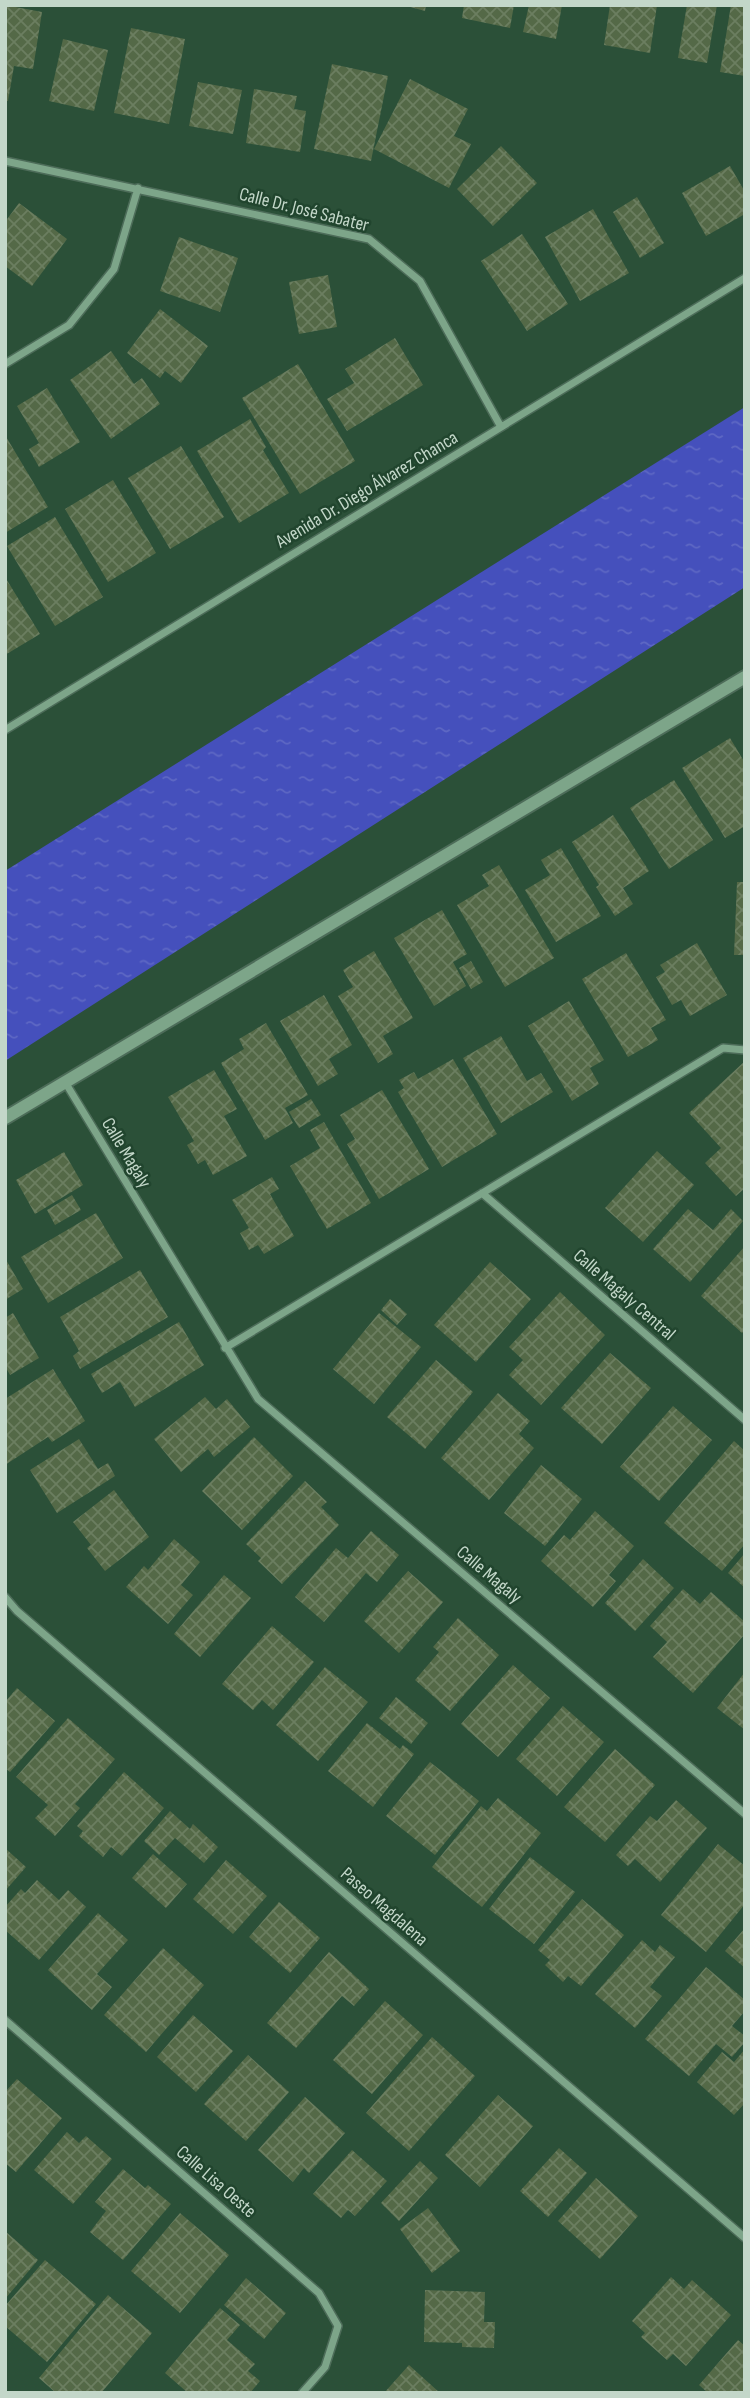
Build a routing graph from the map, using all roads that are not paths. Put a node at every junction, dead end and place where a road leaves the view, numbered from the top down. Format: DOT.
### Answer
graph roads {
  1 [pos="5,161"];
  2 [pos="138,188"];
  3 [pos="745,278"];
  4 [pos="5,364"];
  5 [pos="501,426"];
  6 [pos="745,677"];
  7 [pos="5,730"];
  8 [pos="745,1050"];
  9 [pos="65,1082"];
  10 [pos="5,1118"];
  11 [pos="482,1193"];
  12 [pos="225,1348"];
  13 [pos="745,1420"];
  14 [pos="5,1597"];
  15 [pos="745,1814"];
  16 [pos="5,2020"];
  17 [pos="745,2238"];
  18 [pos="302,2393"];
  1 -- 2 [label="street, Calle Dr. José Sabater"];
  2 -- 4 [label="street"];
  2 -- 5 [label="street, Calle Dr. José Sabater"];
  3 -- 5 [label="street, Avenida Dr. Diego Álvarez Chanca"];
  5 -- 7 [label="street, Avenida Dr. Diego Álvarez Chanca"];
  6 -- 9 [label="street"];
  8 -- 11 [label="street"];
  9 -- 10 [label="street"];
  9 -- 12 [label="street, Calle Magaly"];
  11 -- 12 [label="street"];
  11 -- 13 [label="street, Calle Magaly Central"];
  12 -- 15 [label="street, Calle Magaly"];
  14 -- 17 [label="street, Paseo Magdalena"];
  16 -- 18 [label="street, Calle Lisa Oeste"];
}
